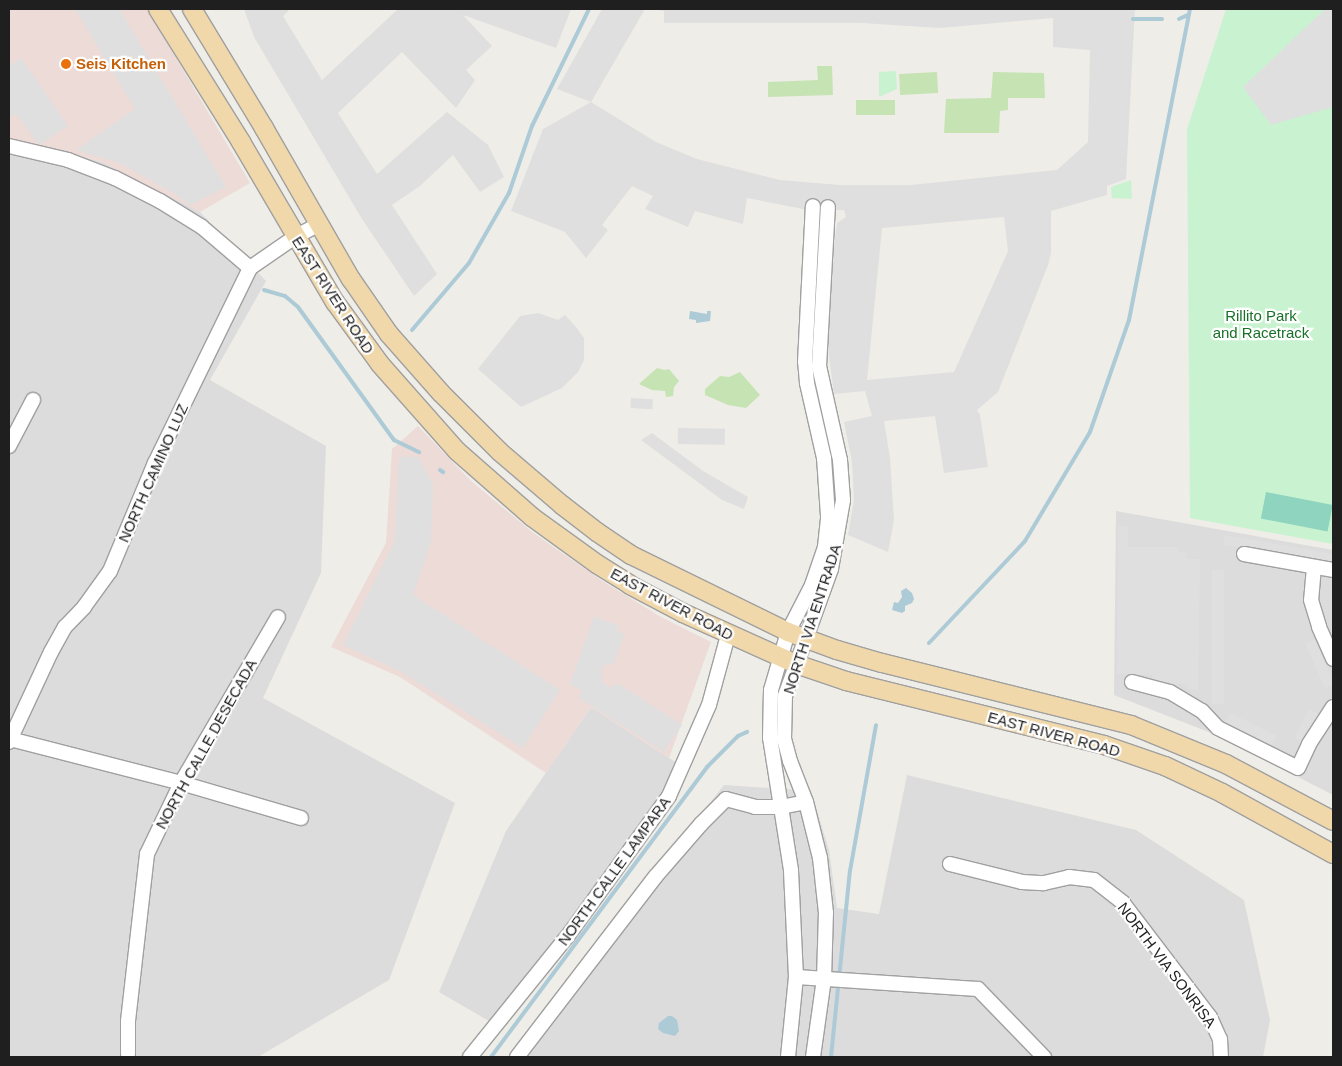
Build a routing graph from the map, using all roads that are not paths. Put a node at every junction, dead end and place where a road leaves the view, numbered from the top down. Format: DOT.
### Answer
graph roads {
  1 [pos="158,9"];
  2 [pos="192,9"];
  3 [pos="9,146"];
  4 [pos="813,206"];
  5 [pos="828,206"];
  6 [pos="318,225"];
  7 [pos="295,237"];
  8 [pos="250,268"];
  9 [pos="33,400"];
  10 [pos="9,446"];
  11 [pos="1244,554"];
  12 [pos="1314,566"];
  13 [pos="1333,570"];
  14 [pos="278,617"];
  15 [pos="788,632"];
  16 [pos="728,635"];
  17 [pos="806,638"];
  18 [pos="779,658"];
  19 [pos="1333,659"];
  20 [pos="796,664"];
  21 [pos="1132,682"];
  22 [pos="1333,707"];
  23 [pos="9,739"];
  24 [pos="181,783"];
  25 [pos="806,802"];
  26 [pos="781,806"];
  27 [pos="301,818"];
  28 [pos="1333,821"];
  29 [pos="1333,854"];
  30 [pos="950,864"];
  31 [pos="796,977"];
  32 [pos="824,979"];
  33 [pos="128,1054"];
  34 [pos="470,1057"];
  35 [pos="517,1057"];
  36 [pos="788,1057"];
  37 [pos="814,1057"];
  38 [pos="1044,1057"];
  39 [pos="1221,1057"];
  1 -- 7 [label="main road, EAST RIVER ROAD"];
  2 -- 6 [label="main road, EAST RIVER ROAD"];
  3 -- 8 [label="street"];
  4 -- 15 [label="street, NORTH VIA ENTRADA"];
  5 -- 17 [label="street, NORTH VIA ENTRADA"];
  6 -- 7 [label="street, NORTH CAMINO LUZ"];
  6 -- 15 [label="main road, EAST RIVER ROAD"];
  7 -- 8 [label="street, NORTH CAMINO LUZ"];
  7 -- 16 [label="main road, EAST RIVER ROAD"];
  8 -- 23 [label="street, NORTH CAMINO LUZ"];
  9 -- 10 [label="street"];
  11 -- 12 [label="street"];
  12 -- 13 [label="street"];
  12 -- 19 [label="street"];
  14 -- 24 [label="street, NORTH CALLE DESECADA"];
  15 -- 17 [label="main road, EAST RIVER ROAD"];
  15 -- 18 [label="street, NORTH VIA ENTRADA"];
  16 -- 18 [label="main road, EAST RIVER ROAD"];
  16 -- 34 [label="street, NORTH CALLE LAMPARA"];
  17 -- 20 [label="street, NORTH VIA ENTRADA"];
  17 -- 28 [label="main road, EAST RIVER ROAD"];
  18 -- 20 [label="main road, EAST RIVER ROAD"];
  18 -- 26 [label="street, NORTH VIA ENTRADA"];
  20 -- 25 [label="street, NORTH VIA ENTRADA"];
  20 -- 29 [label="main road, EAST RIVER ROAD"];
  21 -- 22 [label="street"];
  23 -- 24 [label="street"];
  24 -- 27 [label="street"];
  24 -- 33 [label="street, NORTH CALLE DESECADA"];
  25 -- 26 [label="street"];
  25 -- 32 [label="street, NORTH VIA ENTRADA"];
  26 -- 31 [label="street, NORTH VIA ENTRADA"];
  26 -- 35 [label="street"];
  30 -- 39 [label="street, NORTH VIA SONRISA"];
  31 -- 32 [label="street"];
  31 -- 36 [label="street, NORTH VIA ENTRADA"];
  32 -- 37 [label="street, NORTH VIA ENTRADA"];
  32 -- 38 [label="street"];
}
